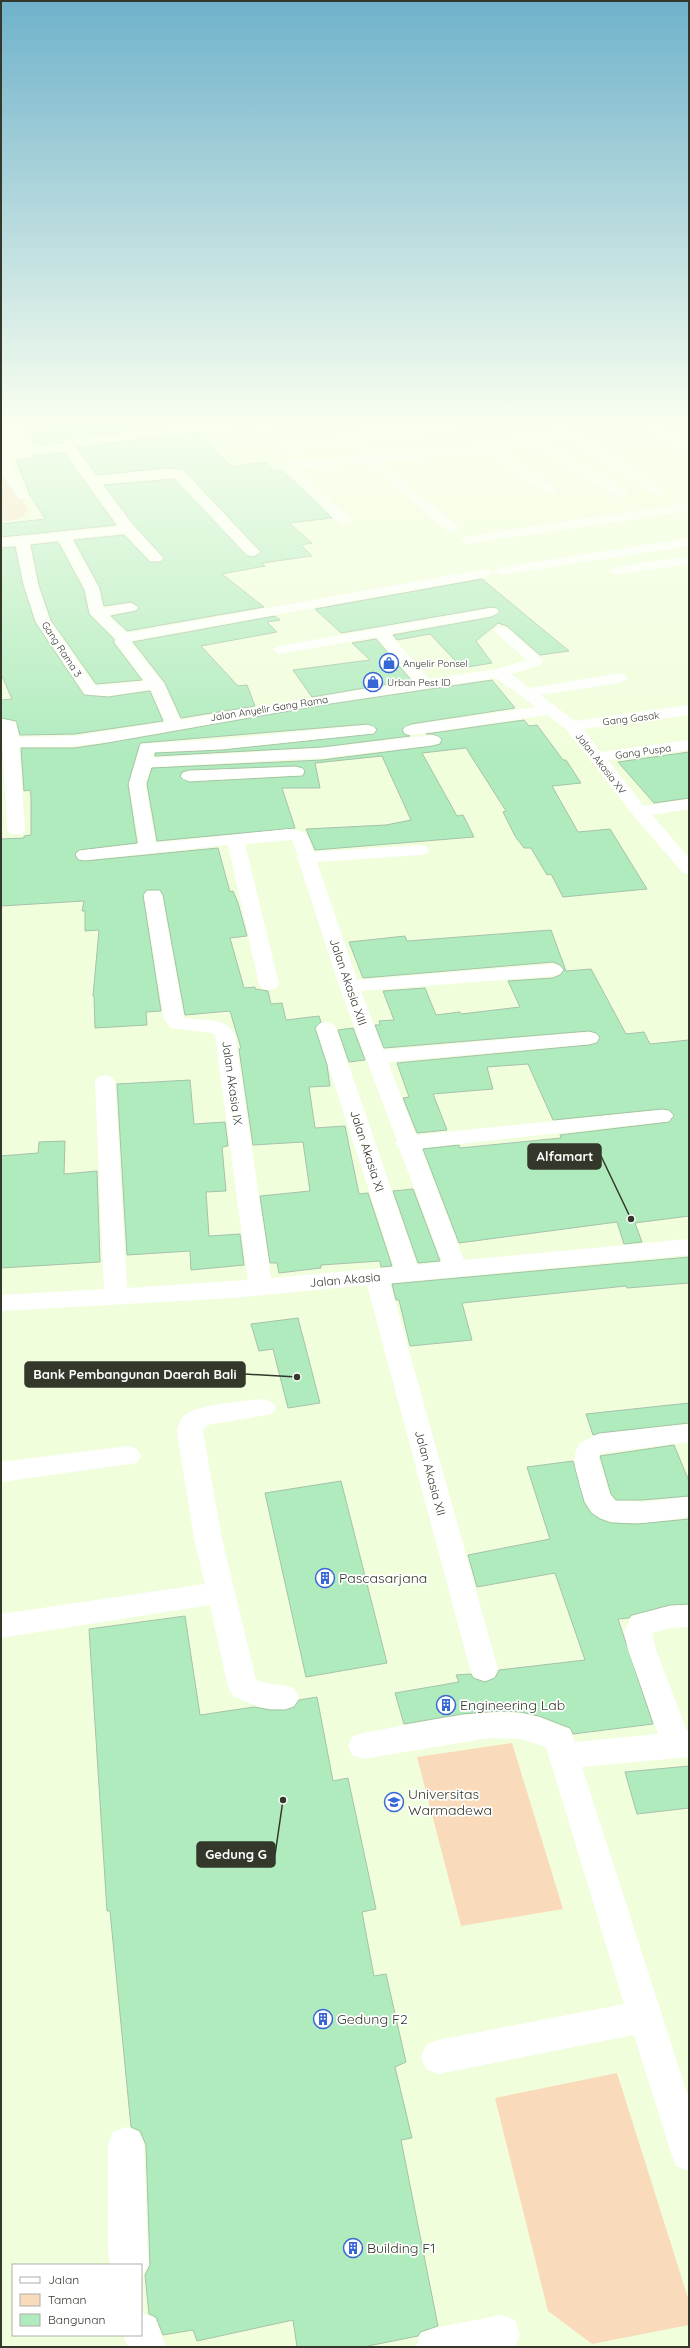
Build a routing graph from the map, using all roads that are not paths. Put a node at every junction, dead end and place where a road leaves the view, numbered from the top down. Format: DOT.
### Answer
graph roads {
  1 [pos="63,535"];
  2 [pos="68,535"];
  3 [pos="133,535"];
  4 [pos="237,535"];
  5 [pos="504,535"];
  6 [pos="467,540"];
  7 [pos="22,541"];
  8 [pos="689,542"];
  9 [pos="1,543"];
  10 [pos="254,552"];
  11 [pos="156,558"];
  12 [pos="689,560"];
  13 [pos="501,571"];
  14 [pos="616,571"];
  15 [pos="486,573"];
  16 [pos="131,607"];
  17 [pos="492,612"];
  18 [pos="97,613"];
  19 [pos="501,630"];
  20 [pos="381,633"];
  21 [pos="124,638"];
  22 [pos="279,650"];
  23 [pos="499,673"];
  24 [pos="620,678"];
  25 [pos="156,684"];
  26 [pos="425,684"];
  27 [pos="527,693"];
  28 [pos="550,710"];
  29 [pos="689,710"];
  30 [pos="1,724"];
  31 [pos="174,724"];
  32 [pos="572,726"];
  33 [pos="150,729"];
  34 [pos="368,730"];
  35 [pos="388,733"];
  36 [pos="434,740"];
  37 [pos="5,742"];
  38 [pos="689,745"];
  39 [pos="145,755"];
  40 [pos="597,757"];
  41 [pos="169,763"];
  42 [pos="296,772"];
  43 [pos="689,804"];
  44 [pos="640,812"];
  45 [pos="16,830"];
  46 [pos="236,841"];
  47 [pos="148,849"];
  48 [pos="420,850"];
  49 [pos="85,855"];
  50 [pos="306,858"];
  51 [pos="689,868"];
  52 [pos="153,895"];
  53 [pos="553,970"];
  54 [pos="269,984"];
  55 [pos="349,986"];
  56 [pos="326,1028"];
  57 [pos="589,1038"];
  58 [pos="375,1057"];
  59 [pos="105,1081"];
  60 [pos="662,1116"];
  61 [pos="406,1143"];
  62 [pos="689,1247"];
  63 [pos="456,1270"];
  64 [pos="408,1274"];
  65 [pos="376,1276"];
  66 [pos="261,1287"];
  67 [pos="116,1296"];
  68 [pos="1,1303"];
  69 [pos="263,1408"];
  70 [pos="689,1433"];
  71 [pos="128,1456"];
  72 [pos="1,1472"];
  73 [pos="689,1507"];
  74 [pos="222,1592"];
  75 [pos="688,1619"];
  76 [pos="1,1626"];
  77 [pos="484,1668"];
  78 [pos="284,1697"];
  79 [pos="683,1745"];
  80 [pos="363,1746"];
  81 [pos="563,1756"];
  82 [pos="645,2016"];
  83 [pos="438,2057"];
  84 [pos="126,2145"];
  85 [pos="689,2153"];
  86 [pos="129,2264"];
  87 [pos="142,2334"];
  88 [pos="501,2334"];
  89 [pos="147,2347"];
  90 [pos="435,2347"];
  1 -- 2 [label="street"];
  1 -- 7 [label="street"];
  1 -- 18 [label="street"];
  3 -- 11 [label="street"];
  4 -- 10 [label="street"];
  5 -- 6 [label="street"];
  7 -- 9 [label="street"];
  7 -- 25 [label="street, Gang Rama 3"];
  8 -- 13 [label="street"];
  12 -- 14 [label="street"];
  15 -- 21 [label="street"];
  16 -- 18 [label="street"];
  17 -- 20 [label="street"];
  18 -- 21 [label="street"];
  19 -- 23 [label="street, Jalan Anyelir Gang Rama"];
  20 -- 22 [label="street"];
  20 -- 26 [label="street"];
  21 -- 25 [label="street"];
  23 -- 26 [label="street, Jalan Anyelir Gang Rama"];
  23 -- 27 [label="street, Jalan Akasia XV"];
  24 -- 27 [label="street"];
  25 -- 31 [label="street"];
  26 -- 31 [label="street, Jalan Anyelir Gang Rama"];
  27 -- 28 [label="street, Jalan Akasia XV"];
  28 -- 32 [label="street, Jalan Akasia XV"];
  28 -- 35 [label="street"];
  29 -- 32 [label="street, Gang Gasak"];
  30 -- 37 [label="street"];
  31 -- 33 [label="street, Jalan Anyelir Gang Rama"];
  32 -- 40 [label="street, Jalan Akasia XV"];
  33 -- 37 [label="street, Jalan Anyelir Gang Rama"];
  33 -- 39 [label="street"];
  34 -- 39 [label="street"];
  36 -- 41 [label="street"];
  37 -- 45 [label="street"];
  38 -- 40 [label="street, Gang Puspa"];
  39 -- 41 [label="street"];
  39 -- 47 [label="street"];
  40 -- 44 [label="street, Jalan Akasia XV"];
  41 -- 42 [label="street"];
  43 -- 44 [label="street"];
  44 -- 51 [label="street, Jalan Akasia XV"];
  46 -- 47 [label="street, Jalan Akasia XIII"];
  46 -- 50 [label="street, Jalan Akasia XIII"];
  46 -- 54 [label="street"];
  47 -- 49 [label="street, Jalan Akasia XIII"];
  48 -- 50 [label="street"];
  50 -- 55 [label="street, Jalan Akasia XIII"];
  52 -- 66 [label="street, Jalan Akasia IX"];
  53 -- 55 [label="street"];
  55 -- 58 [label="street, Jalan Akasia XIII"];
  56 -- 64 [label="street, Jalan Akasia XI"];
  57 -- 58 [label="street"];
  58 -- 61 [label="street, Jalan Akasia XIII"];
  59 -- 67 [label="street"];
  60 -- 61 [label="street"];
  61 -- 63 [label="street, Jalan Akasia XIII"];
  62 -- 63 [label="street, Jalan Akasia"];
  63 -- 64 [label="street, Jalan Akasia"];
  64 -- 65 [label="street, Jalan Akasia"];
  65 -- 66 [label="street, Jalan Akasia"];
  65 -- 77 [label="street, Jalan Akasia XII"];
  66 -- 67 [label="street, Jalan Akasia"];
  67 -- 68 [label="street, Jalan Akasia"];
  69 -- 74 [label="street"];
  70 -- 73 [label="street"];
  71 -- 72 [label="street"];
  74 -- 76 [label="street"];
  74 -- 78 [label="street"];
  75 -- 79 [label="street"];
  79 -- 81 [label="street"];
  80 -- 81 [label="street"];
  81 -- 82 [label="street"];
  82 -- 83 [label="street"];
  82 -- 85 [label="street"];
  84 -- 86 [label="street"];
  87 -- 89 [label="street"];
  88 -- 90 [label="street"];
}
